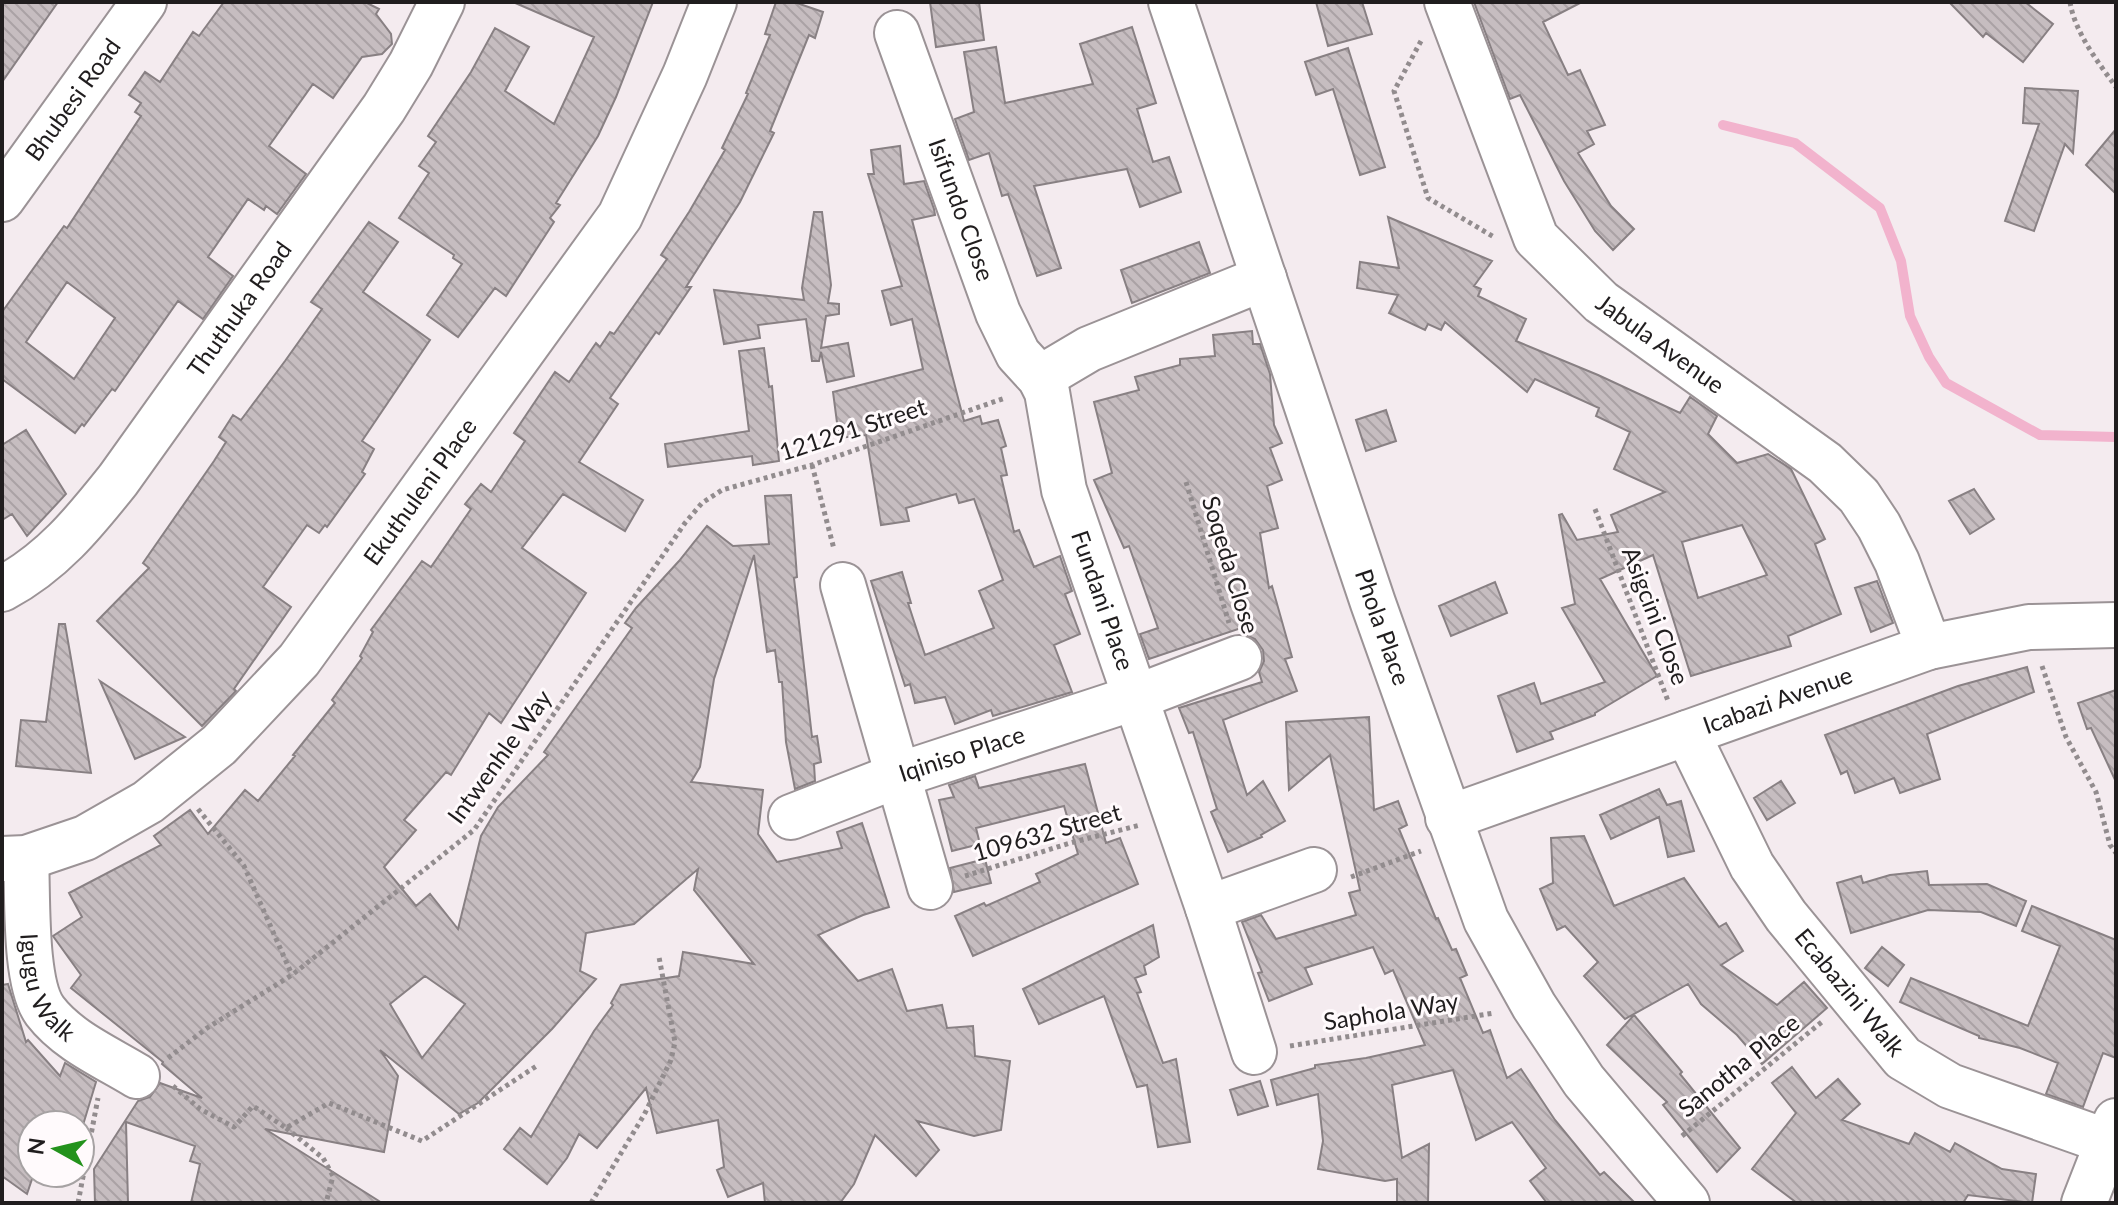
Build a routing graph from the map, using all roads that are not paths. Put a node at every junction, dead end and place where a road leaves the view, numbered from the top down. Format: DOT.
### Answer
graph roads {
  1 [pos="144,2"];
  2 [pos="442,2"];
  3 [pos="714,2"];
  4 [pos="1171,2"];
  5 [pos="1447,2"];
  6 [pos="897,33"];
  7 [pos="2,199"];
  8 [pos="1264,278"];
  9 [pos="1040,378"];
  10 [pos="843,585"];
  11 [pos="2,589"];
  12 [pos="2116,625"];
  13 [pos="1929,647"];
  14 [pos="1239,658"];
  15 [pos="1134,698"];
  16 [pos="1687,733"];
  17 [pos="899,775"];
  18 [pos="791,817"];
  19 [pos="1452,828"];
  20 [pos="14,858"];
  21 [pos="1314,870"];
  22 [pos="930,887"];
  23 [pos="1208,908"];
  24 [pos="1254,1052"];
  25 [pos="132,1068"];
  26 [pos="2112,1131"];
  27 [pos="1687,1203"];
  28 [pos="2084,1203"];
  1 -- 7 [label="street, Bhubesi Road"];
  2 -- 11 [label="street, Thuthuka Road"];
  3 -- 20 [label="street, Ekuthuleni Place"];
  4 -- 8 [label="street, Phola Place"];
  5 -- 13 [label="street, Jabula Avenue"];
  6 -- 9 [label="street, Isifundo Close"];
  8 -- 9 [label="street"];
  8 -- 19 [label="street, Phola Place"];
  9 -- 15 [label="street, Fundani Place"];
  10 -- 17 [label="street"];
  12 -- 13 [label="street, Icabazi Avenue"];
  13 -- 16 [label="street, Icabazi Avenue"];
  14 -- 15 [label="street, Iqiniso Place"];
  15 -- 17 [label="street, Iqiniso Place"];
  15 -- 23 [label="street, Fundani Place"];
  16 -- 19 [label="street, Icabazi Avenue"];
  16 -- 26 [label="street, Ecabazini Walk"];
  17 -- 18 [label="street, Iqiniso Place"];
  17 -- 22 [label="street"];
  19 -- 27 [label="street, Phola Place"];
  20 -- 25 [label="street, Igugu Walk"];
  21 -- 23 [label="street"];
  23 -- 24 [label="street, Fundani Place"];
  26 -- 28 [label="street"];
}
